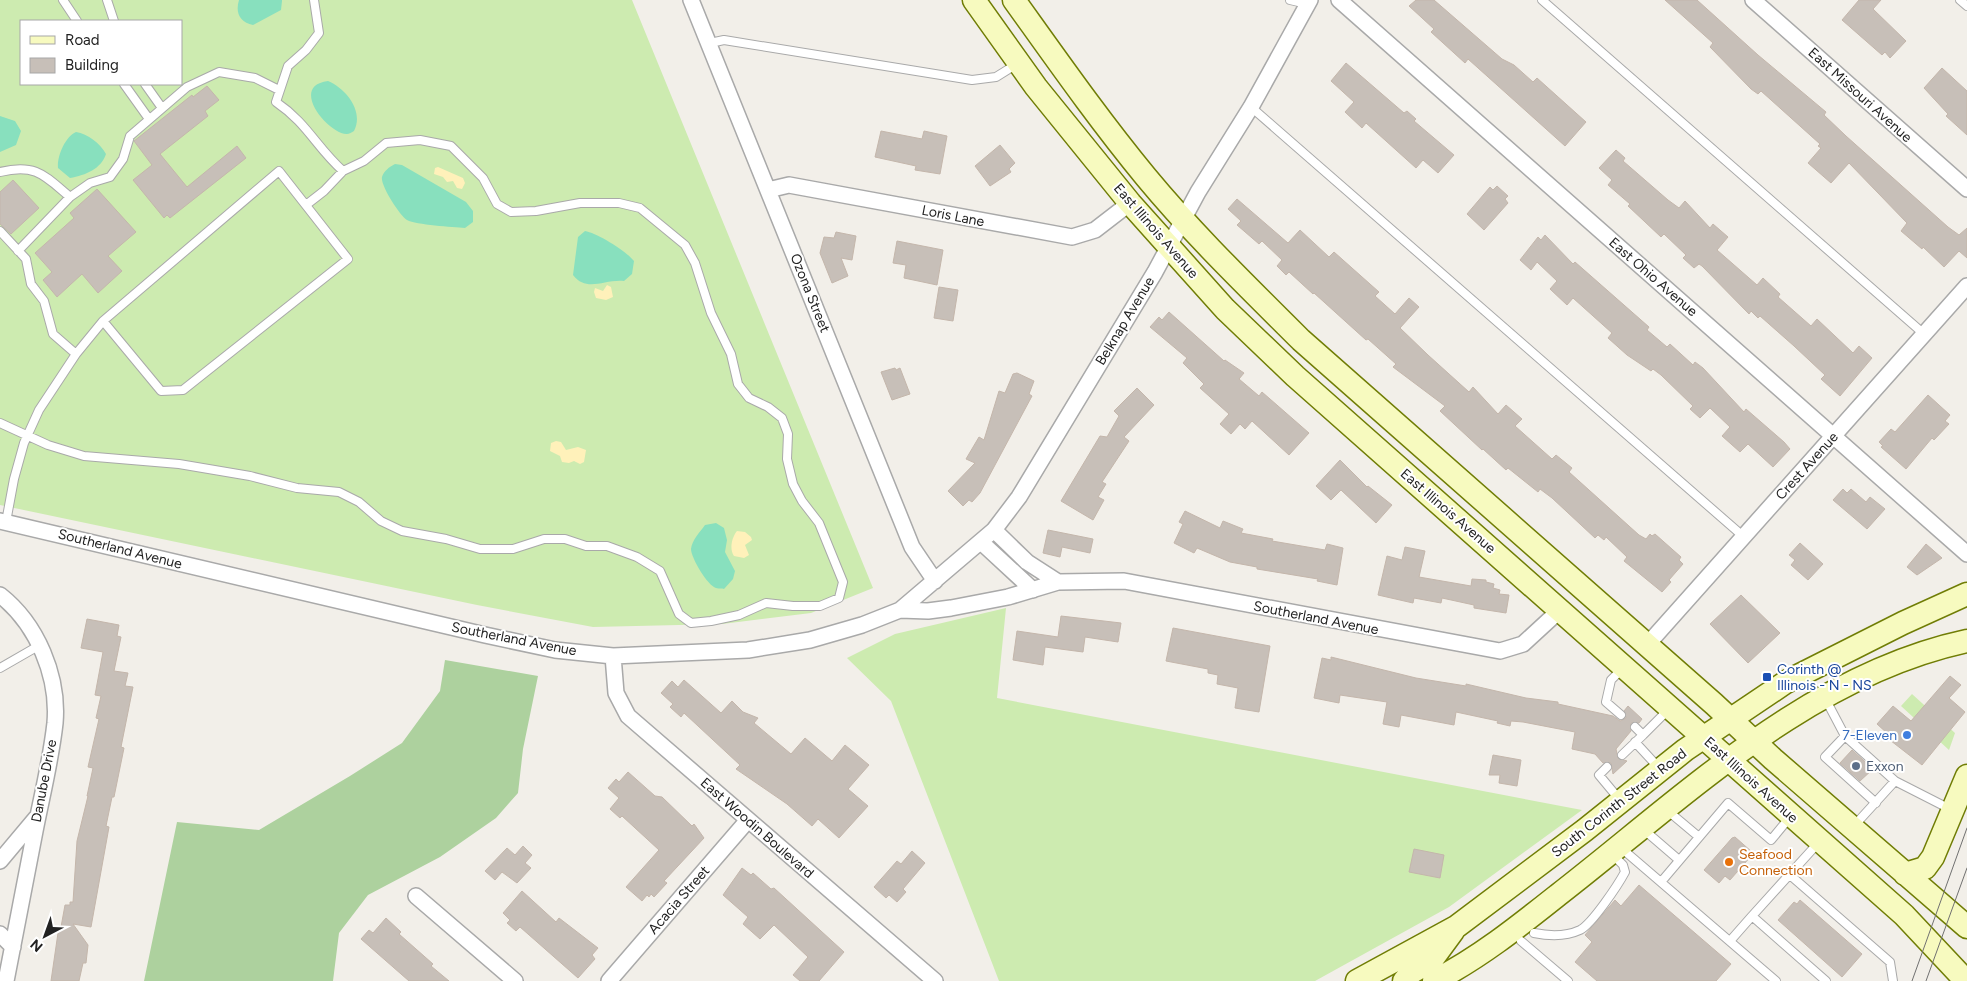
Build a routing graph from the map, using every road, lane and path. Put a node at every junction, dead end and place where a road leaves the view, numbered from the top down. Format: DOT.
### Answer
graph roads {
  1 [pos="63,0"];
  2 [pos="107,0"];
  3 [pos="314,0"];
  4 [pos="691,0"];
  5 [pos="975,0"];
  6 [pos="1014,0"];
  7 [pos="1290,0"];
  8 [pos="1339,0"];
  9 [pos="1542,0"];
  10 [pos="1753,0"];
  11 [pos="1960,0"];
  12 [pos="1309,2"];
  13 [pos="1967,6"];
  14 [pos="76,20"];
  15 [pos="114,20"];
  16 [pos="710,43"];
  17 [pos="1019,63"];
  18 [pos="125,85"];
  19 [pos="146,85"];
  20 [pos="279,90"];
  21 [pos="1251,107"];
  22 [pos="162,108"];
  23 [pos="149,119"];
  24 [pos="343,171"];
  25 [pos="0,172"];
  26 [pos="1967,189"];
  27 [pos="768,190"];
  28 [pos="70,197"];
  29 [pos="1130,204"];
  30 [pos="306,205"];
  31 [pos="1182,219"];
  32 [pos="0,232"];
  33 [pos="1168,247"];
  34 [pos="18,251"];
  35 [pos="1967,286"];
  36 [pos="103,321"];
  37 [pos="1924,334"];
  38 [pos="76,354"];
  39 [pos="0,423"];
  40 [pos="28,436"];
  41 [pos="1834,436"];
  42 [pos="1468,488"];
  43 [pos="1449,512"];
  44 [pos="3,521"];
  45 [pos="994,530"];
  46 [pos="1744,537"];
  47 [pos="981,542"];
  48 [pos="1967,554"];
  49 [pos="935,581"];
  50 [pos="1058,582"];
  51 [pos="1032,590"];
  52 [pos="1967,594"];
  53 [pos="0,595"];
  54 [pos="900,610"];
  55 [pos="1560,610"];
  56 [pos="1967,642"];
  57 [pos="40,645"];
  58 [pos="1647,646"];
  59 [pos="613,656"];
  60 [pos="1624,666"];
  61 [pos="0,668"];
  62 [pos="1825,698"];
  63 [pos="1670,707"];
  64 [pos="1621,715"];
  65 [pos="1730,719"];
  66 [pos="1635,727"];
  67 [pos="1643,735"];
  68 [pos="1845,736"];
  69 [pos="1704,737"];
  70 [pos="1635,742"];
  71 [pos="1755,742"];
  72 [pos="1622,754"];
  73 [pos="1730,761"];
  74 [pos="1607,767"];
  75 [pos="1660,770"];
  76 [pos="1967,776"];
  77 [pos="1895,781"];
  78 [pos="1621,801"];
  79 [pos="1876,803"];
  80 [pos="1667,810"];
  81 [pos="1954,810"];
  82 [pos="1791,815"];
  83 [pos="37,817"];
  84 [pos="748,820"];
  85 [pos="1846,823"];
  86 [pos="1642,829"];
  87 [pos="1699,837"];
  88 [pos="1820,841"];
  89 [pos="1616,850"];
  90 [pos="1679,860"];
  91 [pos="0,861"];
  92 [pos="1905,874"];
  93 [pos="1790,875"];
  94 [pos="1661,882"];
  95 [pos="416,896"];
  96 [pos="1493,900"];
  97 [pos="1752,916"];
  98 [pos="1456,927"];
  99 [pos="1967,928"];
  100 [pos="0,934"];
  101 [pos="1523,935"];
  102 [pos="1730,941"];
  103 [pos="13,947"];
  104 [pos="6,981"];
  105 [pos="515,981"];
  106 [pos="609,981"];
  107 [pos="935,981"];
  108 [pos="1357,981"];
  109 [pos="1404,981"];
  110 [pos="1434,981"];
  111 [pos="1568,981"];
  112 [pos="1776,981"];
  113 [pos="1826,981"];
  114 [pos="1893,981"];
  115 [pos="1966,981"];
  1 -- 14 [label="lane"];
  2 -- 15 [label="lane"];
  3 -- 20 [label="lane"];
  4 -- 16 [label="street, Ozona Street"];
  5 -- 17 [label="main road, East Illinois Avenue"];
  6 -- 31 [label="main road, East Illinois Avenue"];
  7 -- 12 [label="lane"];
  8 -- 41 [label="street, East Ohio Avenue"];
  9 -- 37 [label="lane"];
  10 -- 26 [label="street, East Missouri Avenue"];
  11 -- 13 [label="lane"];
  12 -- 21 [label="street, Belknap Avenue"];
  16 -- 17 [label="lane"];
  16 -- 27 [label="street, Ozona Street"];
  17 -- 29 [label="main road, East Illinois Avenue"];
  18 -- 23 [label="lane"];
  19 -- 22 [label="lane"];
  20 -- 22 [label="lane"];
  20 -- 24 [label="lane"];
  21 -- 31 [label="street, Belknap Avenue"];
  21 -- 46 [label="lane"];
  22 -- 23 [label="lane"];
  23 -- 28 [label="lane"];
  24 -- 30 [label="lane"];
  24 -- 40 [label="lane"];
  25 -- 28 [label="lane"];
  27 -- 29 [label="street, Loris Lane"];
  27 -- 49 [label="street, Ozona Street"];
  28 -- 34 [label="lane"];
  29 -- 33 [label="main road, East Illinois Avenue"];
  30 -- 36 [label="lane"];
  30 -- 36 [label="lane"];
  31 -- 33 [label="street, Belknap Avenue"];
  31 -- 42 [label="main road, East Illinois Avenue"];
  32 -- 34 [label="lane"];
  33 -- 43 [label="main road, East Illinois Avenue"];
  33 -- 45 [label="street, Belknap Avenue"];
  34 -- 38 [label="lane"];
  35 -- 37 [label="street, Crest Avenue"];
  36 -- 38 [label="lane"];
  37 -- 41 [label="street, Crest Avenue"];
  38 -- 40 [label="lane"];
  39 -- 40 [label="lane"];
  40 -- 44 [label="lane"];
  41 -- 46 [label="street, Crest Avenue"];
  41 -- 48 [label="street, East Ohio Avenue"];
  42 -- 43 [label="main road"];
  42 -- 58 [label="main road, East Illinois Avenue"];
  43 -- 55 [label="main road, East Illinois Avenue"];
  44 -- 59 [label="street, Southerland Avenue"];
  45 -- 47 [label="street, Belknap Avenue"];
  45 -- 50 [label="street"];
  46 -- 58 [label="street, Crest Avenue"];
  47 -- 49 [label="street, Belknap Avenue"];
  47 -- 51 [label="street"];
  49 -- 54 [label="street, Belknap Avenue"];
  50 -- 51 [label="street, Southerland Avenue"];
  50 -- 55 [label="street, Southerland Avenue"];
  51 -- 54 [label="street, Southerland Avenue"];
  52 -- 65 [label="main road, South Corinth Street Road"];
  53 -- 57 [label="street, Danube Drive"];
  54 -- 59 [label="street, Southerland Avenue"];
  55 -- 60 [label="main road, East Illinois Avenue"];
  56 -- 62 [label="main road"];
  57 -- 61 [label="lane"];
  57 -- 83 [label="street, Danube Drive"];
  58 -- 65 [label="main road, East Illinois Avenue"];
  59 -- 84 [label="street, East Woodin Boulevard"];
  60 -- 63 [label="main road, East Illinois Avenue"];
  60 -- 64 [label="lane"];
  62 -- 68 [label="lane"];
  62 -- 71 [label="main road"];
  63 -- 67 [label="lane"];
  63 -- 69 [label="main road, East Illinois Avenue"];
  65 -- 69 [label="main road, South Corinth Street Road"];
  65 -- 71 [label="main road, East Illinois Avenue"];
  66 -- 67 [label="lane"];
  67 -- 70 [label="lane"];
  68 -- 77 [label="lane"];
  68 -- 79 [label="lane"];
  69 -- 73 [label="main road, East Illinois Avenue"];
  69 -- 75 [label="main road, South Corinth Street Road"];
  70 -- 72 [label="lane"];
  70 -- 75 [label="lane"];
  71 -- 73 [label="main road"];
  71 -- 85 [label="main road, East Illinois Avenue"];
  73 -- 80 [label="main road"];
  73 -- 82 [label="main road, East Illinois Avenue"];
  74 -- 78 [label="lane"];
  75 -- 78 [label="main road, South Corinth Street Road"];
  76 -- 81 [label="main road"];
  77 -- 79 [label="lane"];
  77 -- 81 [label="lane"];
  78 -- 96 [label="main road, South Corinth Street Road"];
  79 -- 85 [label="lane"];
  80 -- 86 [label="main road"];
  80 -- 87 [label="lane"];
  81 -- 92 [label="main road"];
  82 -- 87 [label="lane"];
  82 -- 88 [label="main road, East Illinois Avenue"];
  83 -- 91 [label="street"];
  83 -- 103 [label="street, Danube Drive"];
  84 -- 106 [label="street, Acacia Street"];
  84 -- 107 [label="street, East Woodin Boulevard"];
  85 -- 88 [label="main road"];
  85 -- 92 [label="main road, East Illinois Avenue"];
  86 -- 89 [label="main road"];
  86 -- 90 [label="lane"];
  87 -- 90 [label="lane"];
  88 -- 93 [label="lane"];
  88 -- 115 [label="main road, East Illinois Avenue"];
  89 -- 94 [label="lane"];
  89 -- 101 [label="main road"];
  89 -- 101 [label="lane"];
  90 -- 94 [label="lane"];
  92 -- 99 [label="main road, East Illinois Avenue"];
  93 -- 97 [label="lane"];
  93 -- 114 [label="lane"];
  94 -- 102 [label="lane"];
  95 -- 105 [label="street"];
  96 -- 98 [label="main road, South Corinth Street Road"];
  96 -- 101 [label="main road"];
  97 -- 102 [label="lane"];
  97 -- 113 [label="lane"];
  98 -- 108 [label="main road, South Corinth Street Road"];
  98 -- 109 [label="main road"];
  100 -- 103 [label="street"];
  101 -- 110 [label="main road"];
  101 -- 111 [label="lane"];
  102 -- 112 [label="lane"];
  103 -- 104 [label="street, Danube Drive"];
}
